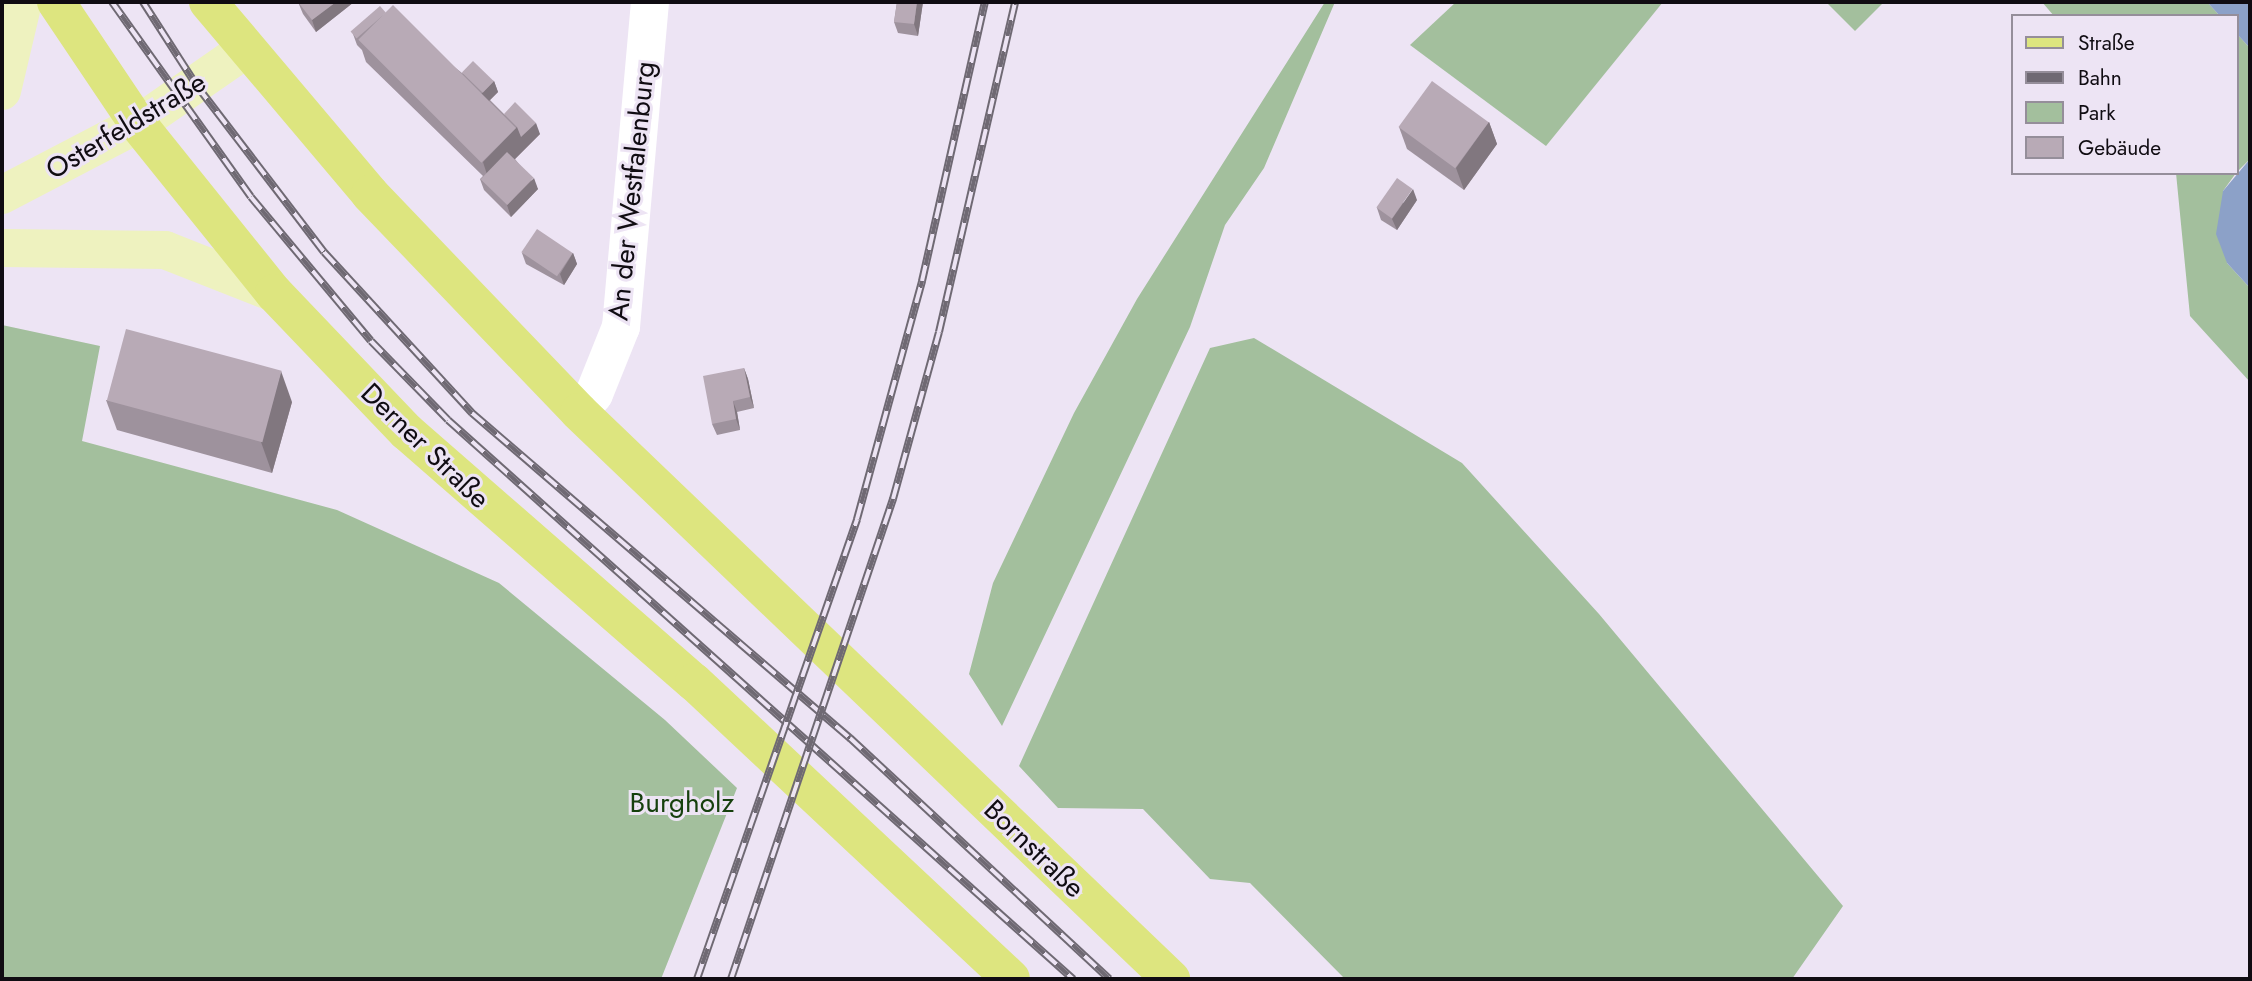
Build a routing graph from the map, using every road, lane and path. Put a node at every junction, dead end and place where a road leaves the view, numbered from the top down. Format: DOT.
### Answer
graph roads {
  1 [pos="23,2"];
  2 [pos="56,2"];
  3 [pos="208,2"];
  4 [pos="650,2"];
  5 [pos="245,50"];
  6 [pos="2,91"];
  7 [pos="138,124"];
  8 [pos="2,195"];
  9 [pos="2,248"];
  10 [pos="274,293"];
  11 [pos="579,412"];
  12 [pos="1011,979"];
  13 [pos="1171,979"];
  1 -- 6 [label="street"];
  2 -- 7 [label="main road, Derner Straße"];
  3 -- 5 [label="main road"];
  4 -- 11 [label="street, An der Westfalenburg"];
  5 -- 7 [label="street, Osterfeldstraße"];
  5 -- 11 [label="main road"];
  7 -- 8 [label="street, Osterfeldstraße"];
  7 -- 10 [label="main road, Derner Straße"];
  9 -- 10 [label="street"];
  10 -- 12 [label="main road, Derner Straße"];
  11 -- 13 [label="main road, Bornstraße"];
}
